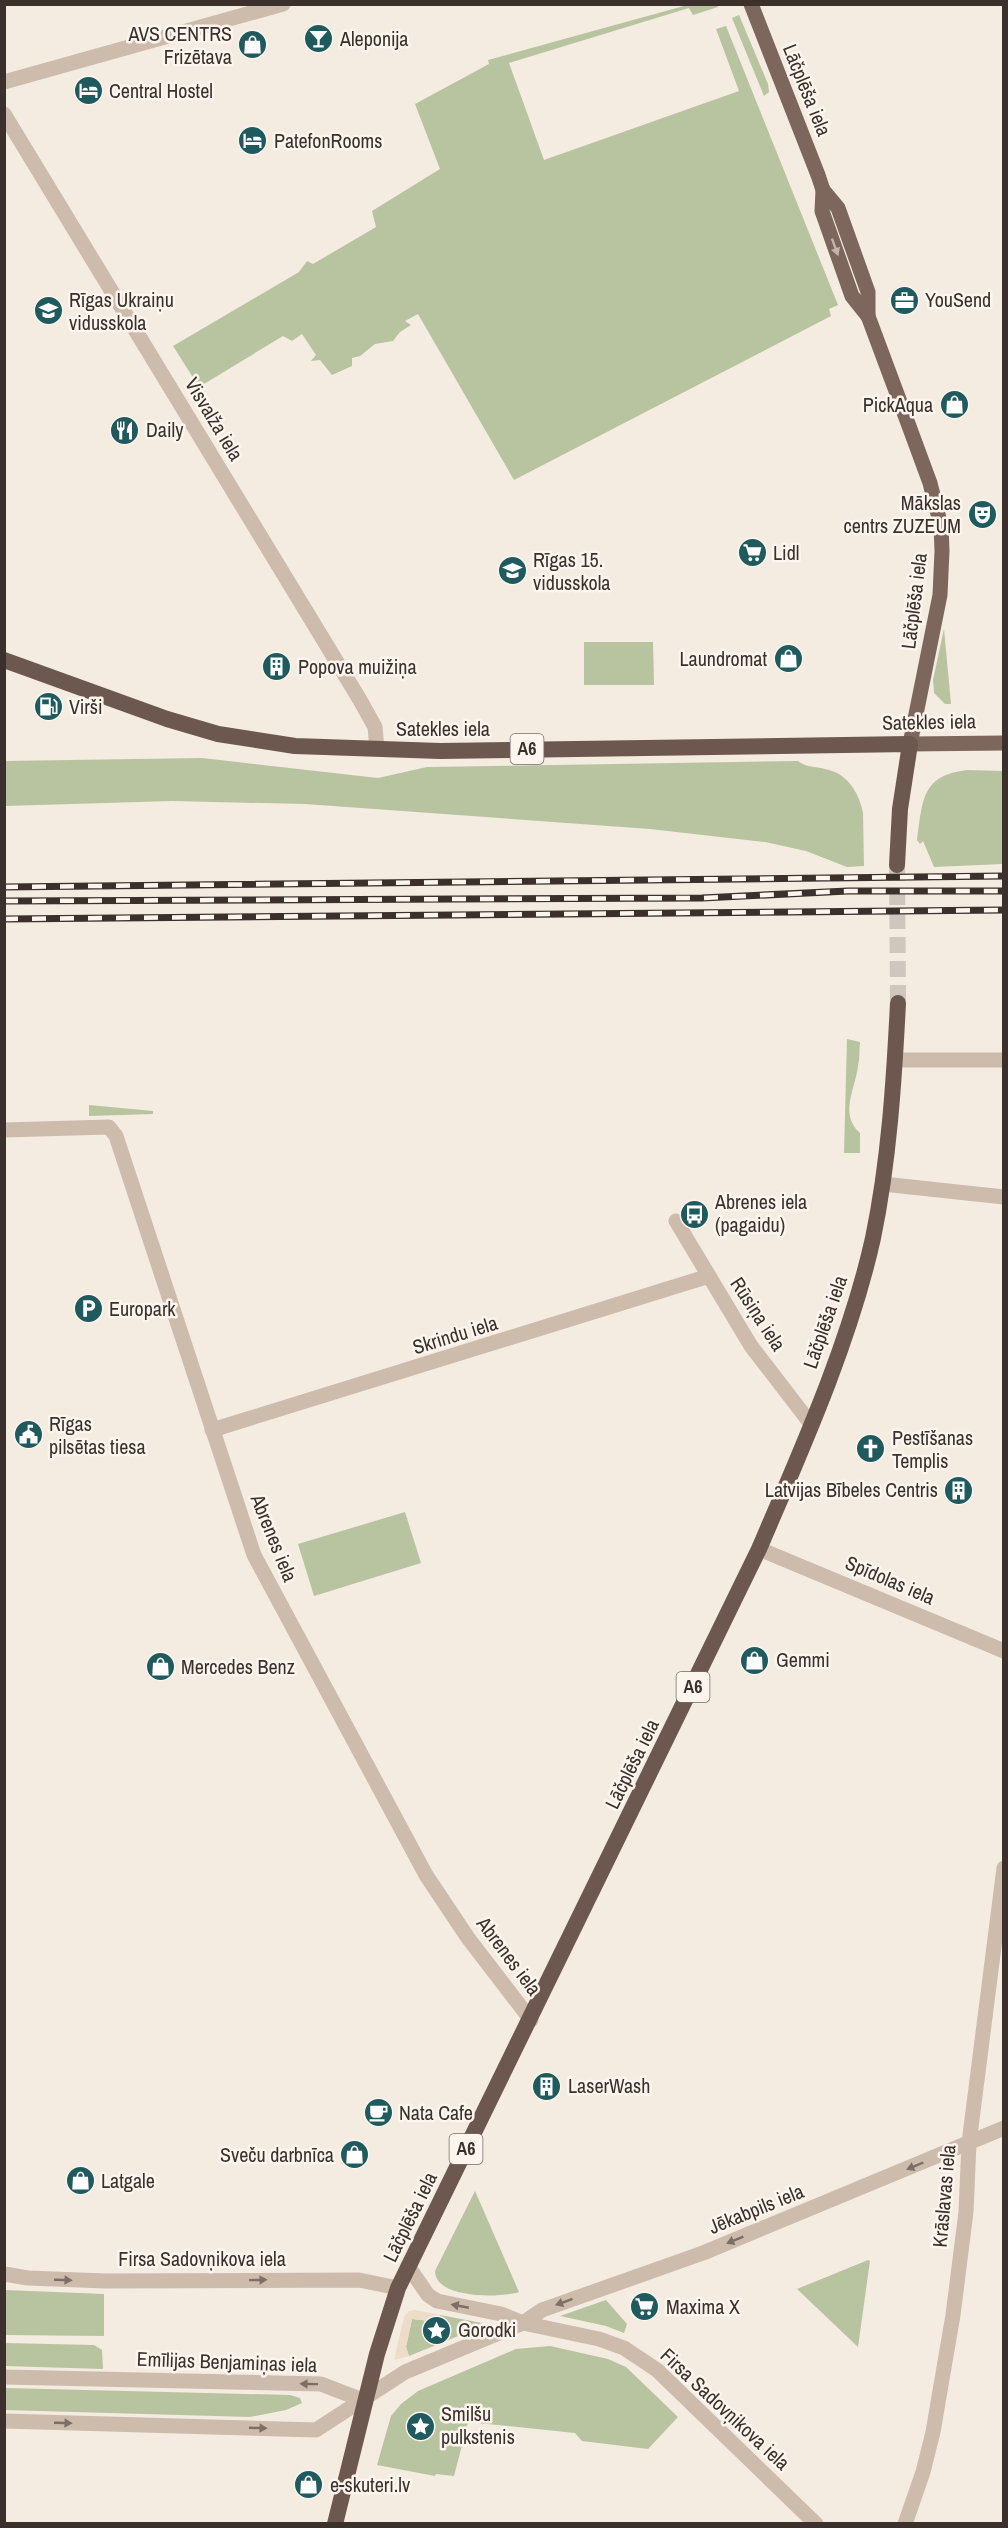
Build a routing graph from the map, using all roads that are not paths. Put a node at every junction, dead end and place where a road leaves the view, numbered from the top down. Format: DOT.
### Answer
graph roads {
  1 [pos="283,4"];
  2 [pos="751,4"];
  3 [pos="4,82"];
  4 [pos="4,114"];
  5 [pos="4,660"];
  6 [pos="1004,743"];
  7 [pos="910,744"];
  8 [pos="377,749"];
  9 [pos="897,865"];
  10 [pos="898,1003"];
  11 [pos="895,1060"];
  12 [pos="1004,1060"];
  13 [pos="4,1130"];
  14 [pos="883,1184"];
  15 [pos="1004,1197"];
  16 [pos="676,1221"];
  17 [pos="709,1276"];
  18 [pos="811,1424"];
  19 [pos="212,1430"];
  20 [pos="759,1549"];
  21 [pos="1004,1651"];
  22 [pos="1004,1868"];
  23 [pos="531,2020"];
  24 [pos="1004,2128"];
  25 [pos="969,2143"];
  26 [pos="408,2266"];
  27 [pos="4,2274"];
  28 [pos="398,2288"];
  29 [pos="523,2323"];
  30 [pos="4,2377"];
  31 [pos="365,2401"];
  32 [pos="4,2421"];
  33 [pos="335,2523"];
  34 [pos="816,2523"];
  35 [pos="905,2523"];
  1 -- 3 [label="street"];
  2 -- 7 [label="main road, Lāčplēša iela"];
  4 -- 8 [label="street, Visvalža iela"];
  5 -- 8 [label="highway, Satekles iela / A6"];
  6 -- 7 [label="main road, Satekles iela"];
  7 -- 8 [label="highway, Satekles iela / A6"];
  7 -- 9 [label="highway, Lāčplēša iela"];
  10 -- 11 [label="highway, Lāčplēša iela / A6"];
  11 -- 12 [label="street"];
  11 -- 14 [label="highway, Lāčplēša iela / A6"];
  13 -- 19 [label="street, Abrenes iela"];
  14 -- 15 [label="street"];
  14 -- 18 [label="highway, Lāčplēša iela / A6"];
  16 -- 17 [label="street, Rūsiņa iela"];
  17 -- 18 [label="street, Rūsiņa iela"];
  17 -- 19 [label="street, Skrindu iela"];
  18 -- 20 [label="highway, Lāčplēša iela / A6"];
  19 -- 23 [label="street, Abrenes iela"];
  20 -- 21 [label="street, Spīdolas iela"];
  20 -- 23 [label="highway, Lāčplēša iela / A6"];
  22 -- 25 [label="street, Krāslavas iela"];
  23 -- 26 [label="highway, Lāčplēša iela / A6"];
  24 -- 25 [label="street, Jēkabpils iela"];
  25 -- 29 [label="street, Jēkabpils iela, one-way"];
  25 -- 35 [label="street, Krāslavas iela"];
  26 -- 28 [label="highway, Lāčplēša iela / A6"];
  29 -- 26 [label="street, Firsa Sadovņikova iela, one-way"];
  27 -- 28 [label="street, Firsa Sadovņikova iela, one-way"];
  28 -- 31 [label="highway, Lāčplēša iela / A6"];
  29 -- 31 [label="street"];
  29 -- 34 [label="street, Firsa Sadovņikova iela"];
  31 -- 30 [label="street, Emīlijas Benjamiņas iela, one-way"];
  32 -- 31 [label="street, one-way"];
  31 -- 33 [label="highway, Lāčplēša iela / A6"];
}
